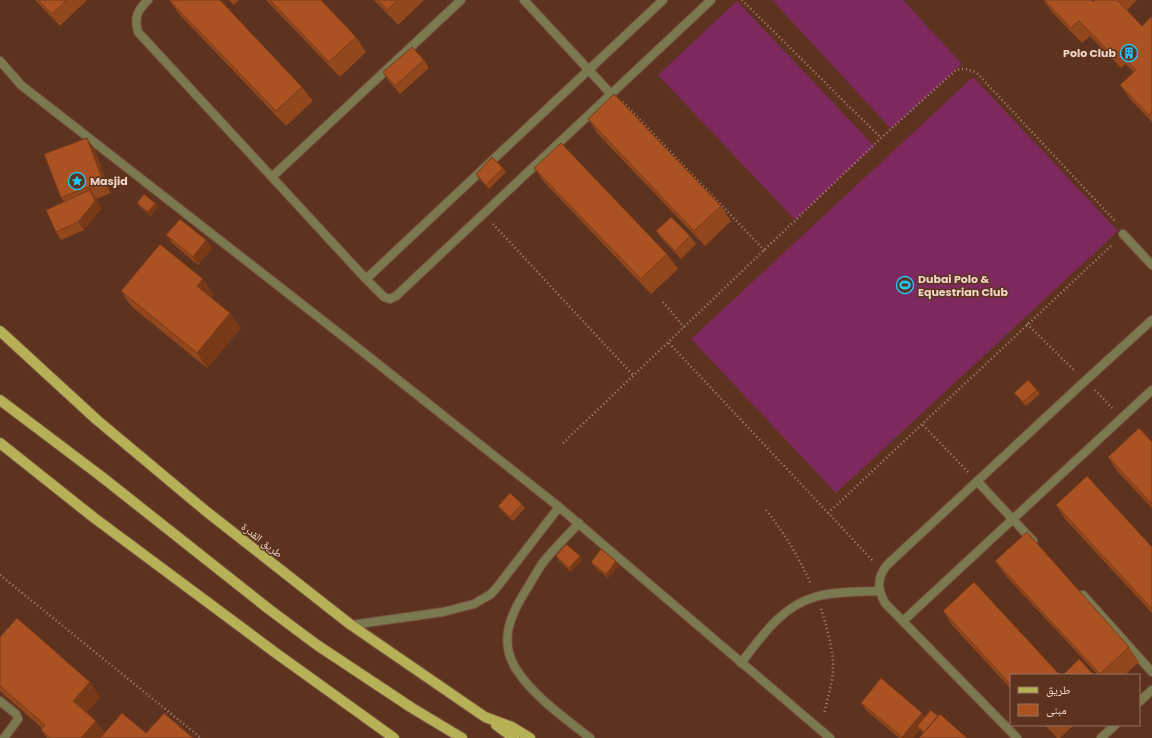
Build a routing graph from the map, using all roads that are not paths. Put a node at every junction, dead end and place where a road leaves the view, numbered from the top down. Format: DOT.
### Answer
graph roads {
  1 [pos="148,0"];
  2 [pos="461,0"];
  3 [pos="524,0"];
  4 [pos="663,0"];
  5 [pos="711,0"];
  6 [pos="0,61"];
  7 [pos="589,70"];
  8 [pos="613,93"];
  9 [pos="272,177"];
  10 [pos="1123,234"];
  11 [pos="1152,265"];
  12 [pos="366,279"];
  13 [pos="1152,320"];
  14 [pos="0,331"];
  15 [pos="1152,390"];
  16 [pos="0,400"];
  17 [pos="0,443"];
  18 [pos="977,481"];
  19 [pos="559,507"];
  20 [pos="1013,519"];
  21 [pos="579,523"];
  22 [pos="1040,548"];
  23 [pos="879,590"];
  24 [pos="1077,590"];
  25 [pos="903,621"];
  26 [pos="351,625"];
  27 [pos="741,663"];
  28 [pos="1152,672"];
  29 [pos="1152,690"];
  30 [pos="0,701"];
  31 [pos="1140,701"];
  32 [pos="485,717"];
  33 [pos="1114,726"];
  34 [pos="4,738"];
  35 [pos="394,738"];
  36 [pos="462,738"];
  37 [pos="514,738"];
  38 [pos="530,738"];
  39 [pos="590,738"];
  40 [pos="830,738"];
  41 [pos="1017,738"];
  42 [pos="1101,738"];
  1 -- 9 [label="lane"];
  2 -- 9 [label="lane"];
  3 -- 7 [label="lane"];
  4 -- 7 [label="lane"];
  5 -- 8 [label="lane"];
  6 -- 19 [label="lane"];
  7 -- 8 [label="lane"];
  7 -- 12 [label="lane"];
  8 -- 12 [label="lane"];
  9 -- 12 [label="lane"];
  10 -- 11 [label="lane"];
  13 -- 18 [label="lane"];
  14 -- 26 [label="main road, طريق القدرة"];
  15 -- 20 [label="lane"];
  16 -- 36 [label="main road"];
  17 -- 35 [label="main road"];
  18 -- 20 [label="lane"];
  18 -- 23 [label="lane"];
  19 -- 21 [label="lane"];
  19 -- 26 [label="lane"];
  20 -- 22 [label="lane"];
  20 -- 25 [label="lane"];
  21 -- 27 [label="lane"];
  21 -- 39 [label="lane"];
  23 -- 25 [label="lane"];
  23 -- 27 [label="lane"];
  24 -- 28 [label="lane"];
  25 -- 41 [label="lane"];
  26 -- 32 [label="main road, طريق القدرة"];
  27 -- 40 [label="lane"];
  29 -- 31 [label="lane"];
  30 -- 34 [label="lane"];
  32 -- 37 [label="main road"];
  32 -- 38 [label="main road, طريق القدرة"];
  33 -- 42 [label="lane"];
}
